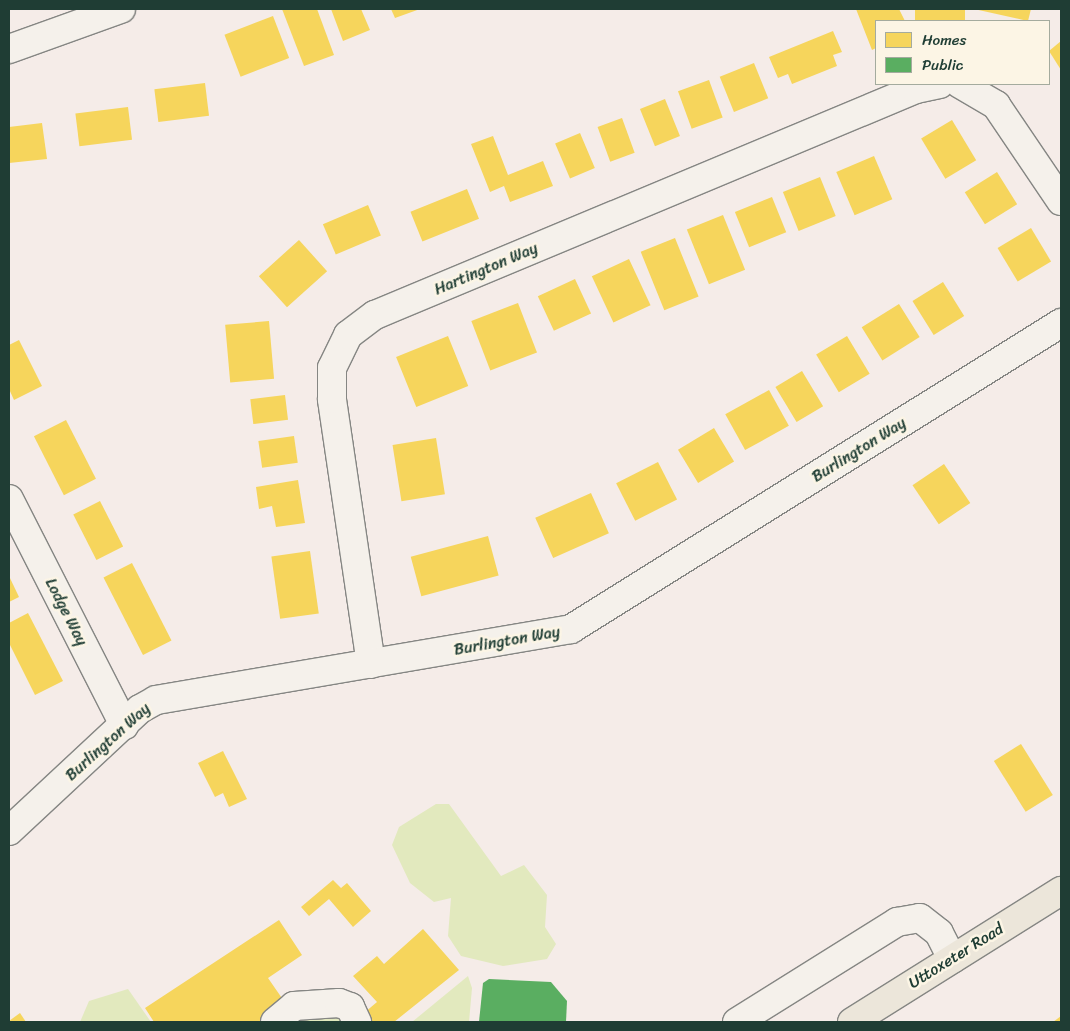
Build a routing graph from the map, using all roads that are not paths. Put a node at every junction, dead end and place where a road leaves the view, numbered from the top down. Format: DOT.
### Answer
graph roads {
  1 [pos="121,9"];
  2 [pos="9,49"];
  3 [pos="934,85"];
  4 [pos="962,85"];
  5 [pos="1061,201"];
  6 [pos="1061,323"];
  7 [pos="9,499"];
  8 [pos="371,664"];
  9 [pos="124,725"];
  10 [pos="9,831"];
  11 [pos="1061,890"];
  12 [pos="952,959"];
  13 [pos="275,1022"];
  14 [pos="358,1022"];
  15 [pos="737,1022"];
  16 [pos="852,1022"];
  1 -- 2 [label="street"];
  3 -- 8 [label="street, Hartington Way"];
  4 -- 5 [label="street"];
  6 -- 8 [label="street, Burlington Way"];
  7 -- 9 [label="street, Lodge Way"];
  8 -- 9 [label="street, Burlington Way"];
  9 -- 10 [label="street, Burlington Way"];
  11 -- 12 [label="main road, Uttoxeter Road"];
  12 -- 15 [label="street"];
  12 -- 16 [label="main road, Uttoxeter Road"];
  13 -- 14 [label="street"];
}
